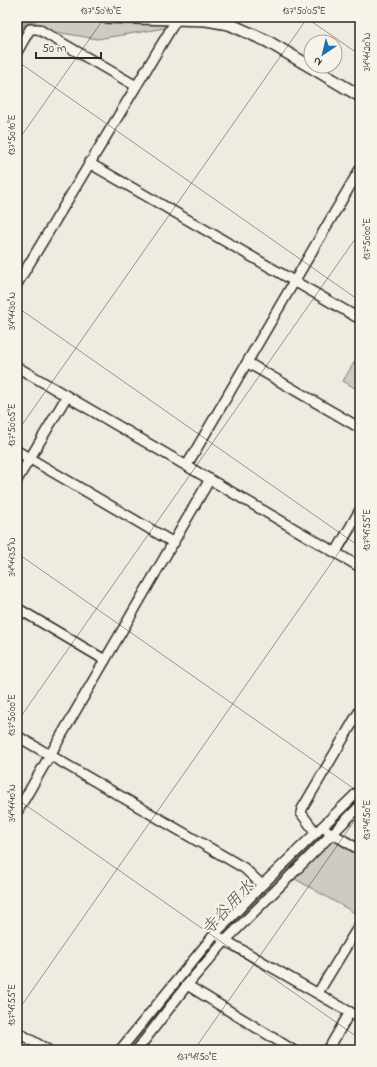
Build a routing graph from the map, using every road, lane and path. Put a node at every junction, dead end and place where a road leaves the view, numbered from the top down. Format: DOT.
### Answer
graph roads {
  1 [pos="105,17"];
  2 [pos="121,17"];
  3 [pos="178,18"];
  4 [pos="17,52"];
  5 [pos="136,86"];
  6 [pos="360,96"];
  7 [pos="89,163"];
  8 [pos="360,169"];
  9 [pos="294,282"];
  10 [pos="17,284"];
  11 [pos="360,319"];
  12 [pos="248,363"];
  13 [pos="17,367"];
  14 [pos="67,396"];
  15 [pos="360,428"];
  16 [pos="17,451"];
  17 [pos="30,459"];
  18 [pos="187,465"];
  19 [pos="210,479"];
  20 [pos="17,480"];
  21 [pos="360,510"];
  22 [pos="174,543"];
  23 [pos="336,552"];
  24 [pos="360,567"];
  25 [pos="17,608"];
  26 [pos="105,660"];
  27 [pos="360,710"];
  28 [pos="17,736"];
  29 [pos="50,755"];
  30 [pos="360,790"];
  31 [pos="360,806"];
  32 [pos="17,812"];
  33 [pos="321,829"];
  34 [pos="332,833"];
  35 [pos="360,850"];
  36 [pos="262,885"];
  37 [pos="360,924"];
  38 [pos="221,938"];
  39 [pos="187,985"];
  40 [pos="318,993"];
  41 [pos="350,1012"];
  42 [pos="360,1018"];
  43 [pos="17,1032"];
  44 [pos="48,1050"];
  45 [pos="120,1050"];
  46 [pos="136,1050"];
  47 [pos="293,1050"];
  48 [pos="328,1050"];
  1 -- 2 [label="main road"];
  2 -- 3 [label="main road"];
  3 -- 5 [label="street"];
  3 -- 6 [label="main road"];
  4 -- 5 [label="street"];
  5 -- 7 [label="street"];
  7 -- 9 [label="street"];
  7 -- 10 [label="street"];
  8 -- 9 [label="street"];
  9 -- 11 [label="street"];
  9 -- 12 [label="street"];
  12 -- 15 [label="street"];
  12 -- 18 [label="street"];
  13 -- 14 [label="street"];
  14 -- 17 [label="street"];
  14 -- 18 [label="street"];
  16 -- 17 [label="street"];
  17 -- 20 [label="street"];
  17 -- 22 [label="street"];
  18 -- 19 [label="street"];
  19 -- 22 [label="street"];
  19 -- 23 [label="street"];
  21 -- 23 [label="street"];
  22 -- 26 [label="street"];
  23 -- 24 [label="street"];
  25 -- 26 [label="street"];
  26 -- 29 [label="street"];
  27 -- 33 [label="street"];
  28 -- 29 [label="street"];
  29 -- 32 [label="street"];
  29 -- 36 [label="street"];
  30 -- 33 [label="street"];
  31 -- 34 [label="street"];
  33 -- 34 [label="street"];
  33 -- 36 [label="street"];
  34 -- 35 [label="street"];
  34 -- 38 [label="street"];
  36 -- 38 [label="street"];
  37 -- 40 [label="street"];
  38 -- 39 [label="street"];
  38 -- 40 [label="street"];
  38 -- 45 [label="street"];
  39 -- 46 [label="street"];
  39 -- 47 [label="street"];
  40 -- 41 [label="street"];
  41 -- 42 [label="street"];
  41 -- 48 [label="street"];
  43 -- 44 [label="street"];
}
